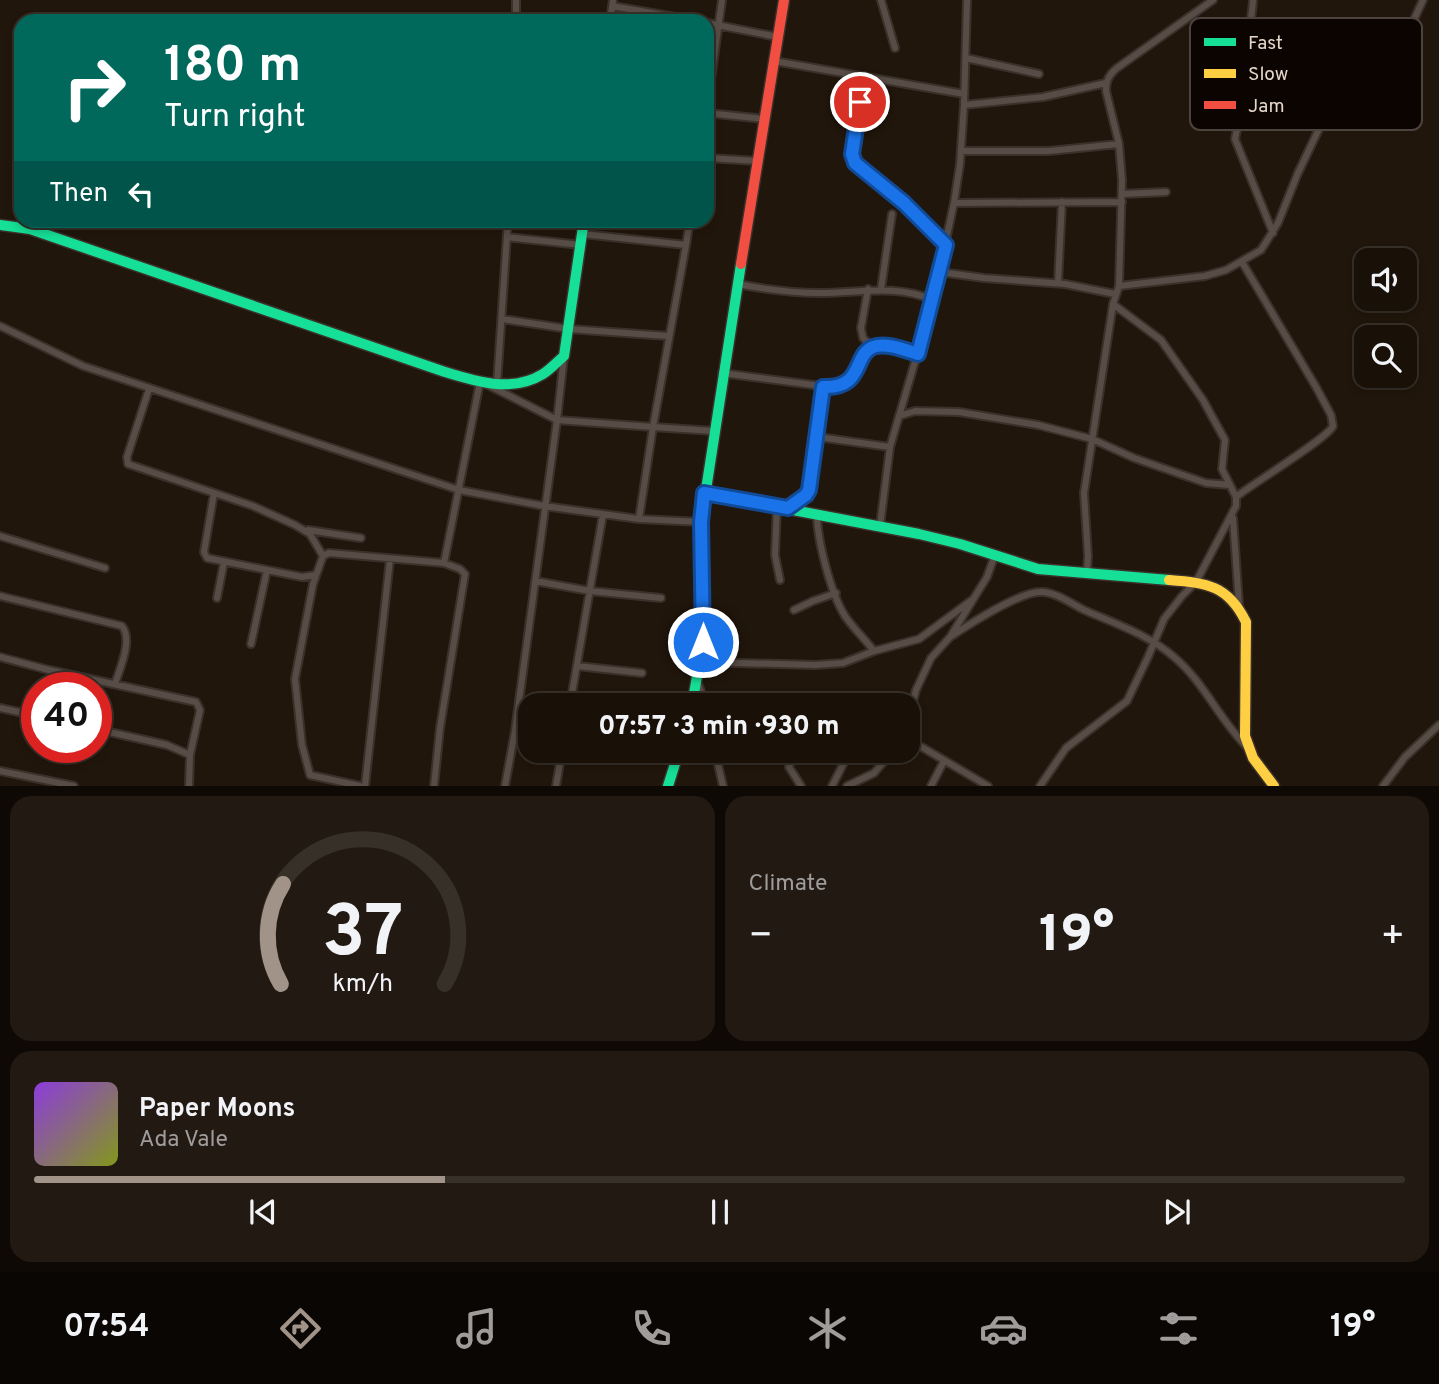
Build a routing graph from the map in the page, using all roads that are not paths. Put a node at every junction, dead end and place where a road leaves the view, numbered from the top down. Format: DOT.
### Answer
graph roads {
  1 [pos="722,0"];
  2 [pos="784,0"];
  3 [pos="881,0"];
  4 [pos="967,0"];
  5 [pos="1213,0"];
  6 [pos="1253,0"];
  7 [pos="1423,0"];
  8 [pos="612,3"];
  9 [pos="665,14"];
  10 [pos="1252,18"];
  11 [pos="1415,18"];
  12 [pos="714,24"];
  13 [pos="718,25"];
  14 [pos="778,37"];
  15 [pos="895,48"];
  16 [pos="714,56"];
  17 [pos="966,58"];
  18 [pos="775,61"];
  19 [pos="1039,74"];
  20 [pos="864,76"];
  21 [pos="1106,83"];
  22 [pos="964,94"];
  23 [pos="964,105"];
  24 [pos="714,112"];
  25 [pos="765,119"];
  26 [pos="1237,130"];
  27 [pos="1318,130"];
  28 [pos="1119,144"];
  29 [pos="961,151"];
  30 [pos="714,158"];
  31 [pos="758,161"];
  32 [pos="1166,192"];
  33 [pos="1122,198"];
  34 [pos="1062,202"];
  35 [pos="954,203"];
  36 [pos="892,214"];
  37 [pos="22,228"];
  38 [pos="508,228"];
  39 [pos="583,228"];
  40 [pos="689,228"];
  41 [pos="1273,233"];
  42 [pos="507,237"];
  43 [pos="582,240"];
  44 [pos="946,245"];
  45 [pos="686,246"];
  46 [pos="1242,262"];
  47 [pos="940,272"];
  48 [pos="1058,283"];
  49 [pos="737,284"];
  50 [pos="1119,285"];
  51 [pos="868,289"];
  52 [pos="881,289"];
  53 [pos="1115,294"];
  54 [pos="933,300"];
  55 [pos="1113,304"];
  56 [pos="502,319"];
  57 [pos="0,326"];
  58 [pos="569,329"];
  59 [pos="668,336"];
  60 [pos="872,347"];
  61 [pos="918,354"];
  62 [pos="564,356"];
  63 [pos="722,373"];
  64 [pos="482,382"];
  65 [pos="497,384"];
  66 [pos="823,387"];
  67 [pos="149,389"];
  68 [pos="899,416"];
  69 [pos="557,420"];
  70 [pos="653,427"];
  71 [pos="714,431"];
  72 [pos="818,437"];
  73 [pos="1091,439"];
  74 [pos="890,447"];
  75 [pos="1230,485"];
  76 [pos="459,490"];
  77 [pos="214,493"];
  78 [pos="704,493"];
  79 [pos="1236,497"];
  80 [pos="544,506"];
  81 [pos="776,506"];
  82 [pos="788,508"];
  83 [pos="603,514"];
  84 [pos="817,514"];
  85 [pos="1233,515"];
  86 [pos="639,519"];
  87 [pos="701,522"];
  88 [pos="880,526"];
  89 [pos="306,530"];
  90 [pos="0,536"];
  91 [pos="362,538"];
  92 [pos="995,555"];
  93 [pos="323,556"];
  94 [pos="390,559"];
  95 [pos="224,562"];
  96 [pos="444,563"];
  97 [pos="105,568"];
  98 [pos="267,570"];
  99 [pos="1087,573"];
  100 [pos="316,575"];
  101 [pos="780,580"];
  102 [pos="535,581"];
  103 [pos="1196,582"];
  104 [pos="590,591"];
  105 [pos="836,593"];
  106 [pos="0,596"];
  107 [pos="217,598"];
  108 [pos="661,598"];
  109 [pos="972,600"];
  110 [pos="1239,607"];
  111 [pos="794,610"];
  112 [pos="950,637"];
  113 [pos="251,644"];
  114 [pos="1154,644"];
  115 [pos="874,651"];
  116 [pos="0,657"];
  117 [pos="701,662"];
  118 [pos="577,666"];
  119 [pos="642,673"];
  120 [pos="697,681"];
  121 [pos="115,684"];
  122 [pos="572,693"];
  123 [pos="694,693"];
  124 [pos="702,693"];
  125 [pos="916,693"];
  126 [pos="0,708"];
  127 [pos="21,713"];
  128 [pos="1439,725"];
  129 [pos="515,731"];
  130 [pos="518,732"];
  131 [pos="112,733"];
  132 [pos="920,746"];
  133 [pos="1249,749"];
  134 [pos="190,755"];
  135 [pos="944,761"];
  136 [pos="560,763"];
  137 [pos="676,763"];
  138 [pos="718,763"];
  139 [pos="790,763"];
  140 [pos="844,763"];
  141 [pos="883,763"];
  142 [pos="0,771"];
  143 [pos="74,786"];
  144 [pos="189,786"];
  145 [pos="362,786"];
  146 [pos="434,786"];
  147 [pos="505,786"];
  148 [pos="556,786"];
  149 [pos="668,786"];
  150 [pos="723,786"];
  151 [pos="801,786"];
  152 [pos="832,786"];
  153 [pos="847,786"];
  154 [pos="931,786"];
  155 [pos="988,786"];
  156 [pos="1040,786"];
  157 [pos="1274,786"];
  158 [pos="1383,786"];
  1 -- 13 [label="street"];
  2 -- 14 [label="street"];
  3 -- 15 [label="street"];
  4 -- 17 [label="street"];
  5 -- 21 [label="street"];
  6 -- 10 [label="street"];
  7 -- 11 [label="street"];
  8 -- 9 [label="street"];
  12 -- 13 [label="street"];
  13 -- 14 [label="street"];
  13 -- 16 [label="street"];
  14 -- 18 [label="street"];
  17 -- 19 [label="street"];
  17 -- 22 [label="street"];
  18 -- 20 [label="street"];
  18 -- 25 [label="street"];
  20 -- 22 [label="street"];
  20 -- 44 [label="street"];
  21 -- 23 [label="street"];
  21 -- 28 [label="street"];
  22 -- 23 [label="street"];
  23 -- 29 [label="street"];
  24 -- 25 [label="street"];
  25 -- 31 [label="street"];
  26 -- 41 [label="street"];
  27 -- 41 [label="street"];
  28 -- 29 [label="street"];
  28 -- 33 [label="street"];
  29 -- 35 [label="street"];
  30 -- 31 [label="street"];
  31 -- 49 [label="street"];
  32 -- 33 [label="street"];
  33 -- 34 [label="street"];
  33 -- 50 [label="street"];
  34 -- 35 [label="street"];
  34 -- 48 [label="street"];
  35 -- 44 [label="street"];
  36 -- 52 [label="street"];
  37 -- 64 [label="street"];
  38 -- 42 [label="street"];
  39 -- 43 [label="street"];
  40 -- 45 [label="street"];
  41 -- 46 [label="street"];
  42 -- 43 [label="street"];
  42 -- 56 [label="street"];
  43 -- 45 [label="street"];
  43 -- 58 [label="street"];
  44 -- 47 [label="street"];
  45 -- 59 [label="street"];
  46 -- 50 [label="street"];
  46 -- 79 [label="street"];
  47 -- 48 [label="street"];
  47 -- 54 [label="street"];
  48 -- 53 [label="street"];
  49 -- 51 [label="street"];
  49 -- 63 [label="street"];
  50 -- 53 [label="street"];
  51 -- 52 [label="street"];
  51 -- 60 [label="street"];
  52 -- 54 [label="street"];
  53 -- 55 [label="street"];
  54 -- 61 [label="street"];
  55 -- 73 [label="street"];
  55 -- 75 [label="street"];
  56 -- 58 [label="street"];
  56 -- 65 [label="street"];
  57 -- 67 [label="street"];
  58 -- 59 [label="street"];
  58 -- 62 [label="street"];
  59 -- 70 [label="street"];
  60 -- 61 [label="street"];
  60 -- 66 [label="street"];
  61 -- 68 [label="street"];
  62 -- 65 [label="street"];
  62 -- 69 [label="street"];
  63 -- 66 [label="street"];
  63 -- 71 [label="street"];
  64 -- 65 [label="street"];
  64 -- 69 [label="street"];
  64 -- 76 [label="street"];
  66 -- 72 [label="street"];
  67 -- 76 [label="street"];
  67 -- 77 [label="street"];
  68 -- 73 [label="street"];
  68 -- 74 [label="street"];
  69 -- 70 [label="street"];
  69 -- 80 [label="street"];
  70 -- 71 [label="street"];
  70 -- 86 [label="street"];
  71 -- 78 [label="street"];
  72 -- 74 [label="street"];
  72 -- 82 [label="street"];
  73 -- 75 [label="street"];
  73 -- 99 [label="street"];
  74 -- 88 [label="street"];
  75 -- 79 [label="street"];
  76 -- 80 [label="street"];
  76 -- 96 [label="street"];
  77 -- 89 [label="street"];
  77 -- 95 [label="street"];
  78 -- 81 [label="street"];
  78 -- 87 [label="street"];
  79 -- 85 [label="street"];
  80 -- 83 [label="street"];
  80 -- 102 [label="street"];
  81 -- 82 [label="street"];
  81 -- 101 [label="street"];
  82 -- 84 [label="street"];
  83 -- 86 [label="street"];
  83 -- 104 [label="street"];
  84 -- 88 [label="street"];
  84 -- 105 [label="street"];
  85 -- 103 [label="street"];
  85 -- 110 [label="street"];
  86 -- 87 [label="street"];
  87 -- 117 [label="street"];
  88 -- 92 [label="street"];
  89 -- 91 [label="street"];
  89 -- 93 [label="street"];
  90 -- 97 [label="street"];
  92 -- 99 [label="street"];
  92 -- 109 [label="street"];
  93 -- 94 [label="street"];
  93 -- 100 [label="street"];
  94 -- 96 [label="street"];
  94 -- 145 [label="street"];
  95 -- 98 [label="street"];
  95 -- 107 [label="street"];
  96 -- 146 [label="street"];
  98 -- 100 [label="street"];
  98 -- 113 [label="street"];
  99 -- 103 [label="street"];
  100 -- 145 [label="street"];
  102 -- 104 [label="street"];
  102 -- 129 [label="street"];
  103 -- 110 [label="street"];
  103 -- 114 [label="street"];
  104 -- 108 [label="street"];
  104 -- 118 [label="street"];
  105 -- 111 [label="street"];
  105 -- 115 [label="street"];
  106 -- 121 [label="street"];
  109 -- 112 [label="street"];
  109 -- 115 [label="street"];
  110 -- 133 [label="street"];
  112 -- 114 [label="street"];
  112 -- 125 [label="street"];
  114 -- 133 [label="street"];
  114 -- 156 [label="street"];
  115 -- 117 [label="street"];
  116 -- 121 [label="street"];
  117 -- 120 [label="street"];
  118 -- 119 [label="street"];
  118 -- 122 [label="street"];
  120 -- 123 [label="street"];
  120 -- 124 [label="street"];
  121 -- 134 [label="street"];
  126 -- 127 [label="street"];
  128 -- 158 [label="street"];
  129 -- 130 [label="street"];
  129 -- 147 [label="street"];
  131 -- 134 [label="street"];
  132 -- 135 [label="street"];
  133 -- 157 [label="street"];
  134 -- 144 [label="street"];
  135 -- 154 [label="street"];
  135 -- 155 [label="street"];
  136 -- 148 [label="street"];
  137 -- 149 [label="street"];
  138 -- 150 [label="street"];
  139 -- 151 [label="street"];
  140 -- 152 [label="street"];
  141 -- 153 [label="street"];
  142 -- 143 [label="street"];
}
